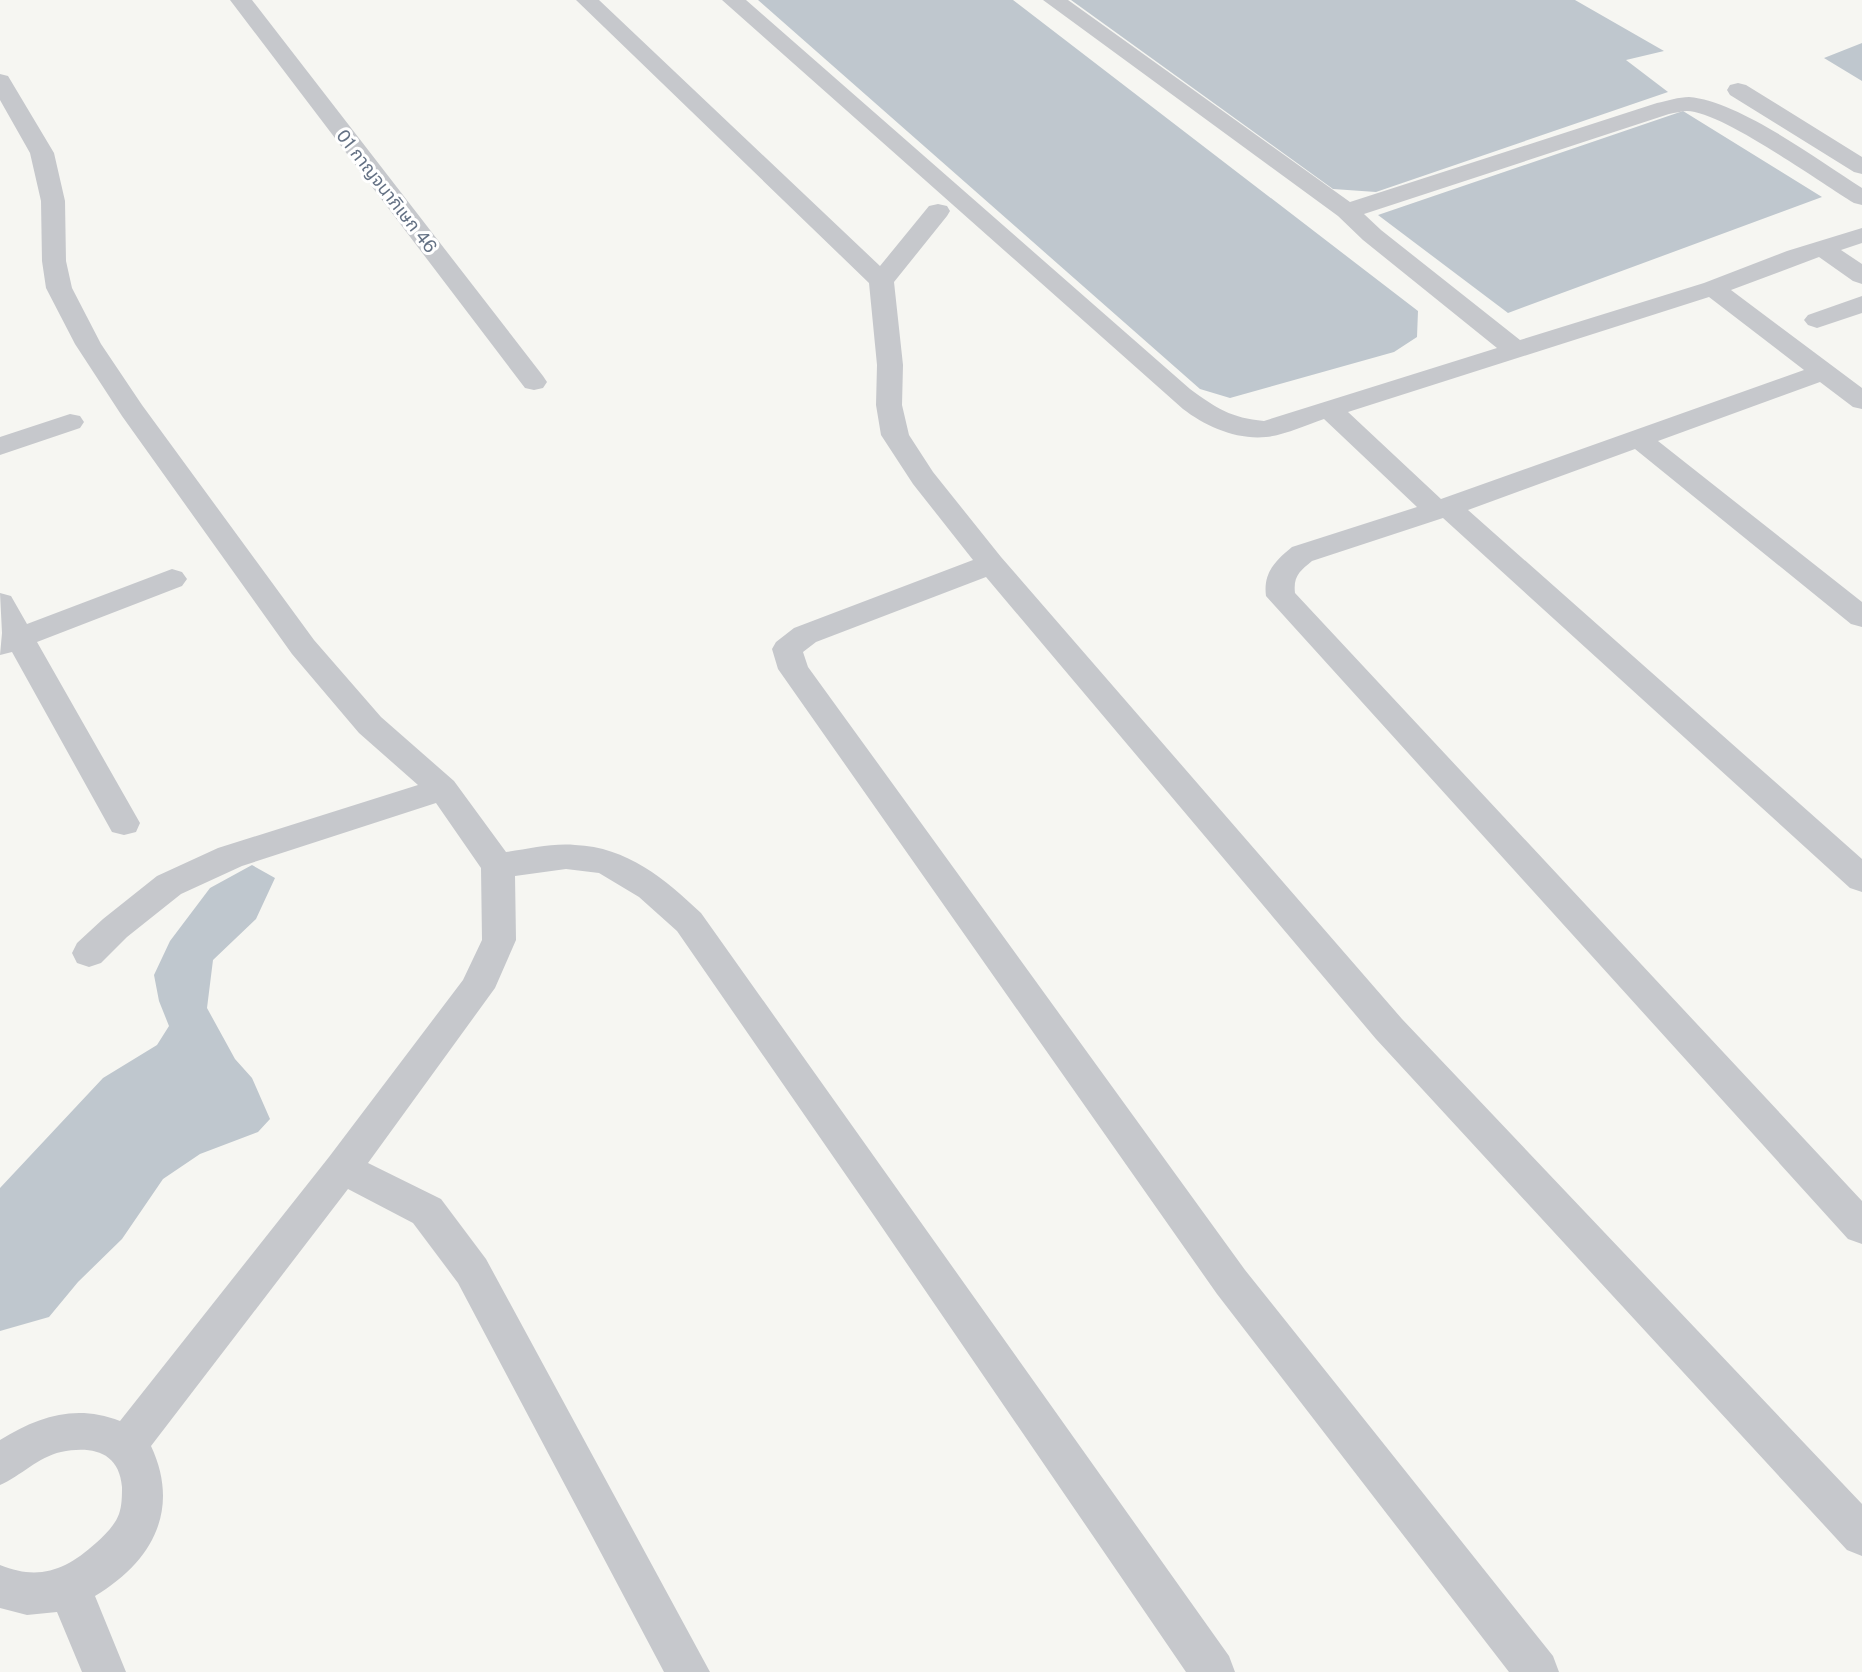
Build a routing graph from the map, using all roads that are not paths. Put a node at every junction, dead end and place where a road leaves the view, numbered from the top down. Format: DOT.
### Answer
graph roads {
  1 [pos="241,0"];
  2 [pos="588,0"];
  3 [pos="733,0"];
  4 [pos="1054,0"];
  5 [pos="0,81"];
  6 [pos="1738,90"];
  7 [pos="1862,167"];
  8 [pos="1862,198"];
  9 [pos="938,211"];
  10 [pos="1347,211"];
  11 [pos="1862,235"];
  12 [pos="1822,248"];
  13 [pos="1862,276"];
  14 [pos="881,281"];
  15 [pos="1713,288"];
  16 [pos="1862,304"];
  17 [pos="1817,320"];
  18 [pos="1516,350"];
  19 [pos="1822,372"];
  20 [pos="534,382"];
  21 [pos="1862,401"];
  22 [pos="1329,409"];
  23 [pos="70,422"];
  24 [pos="1639,439"];
  25 [pos="0,446"];
  26 [pos="1442,509"];
  27 [pos="992,564"];
  28 [pos="172,579"];
  29 [pos="0,603"];
  30 [pos="1862,617"];
  31 [pos="10,641"];
  32 [pos="444,789"];
  33 [pos="124,824"];
  34 [pos="498,866"];
  35 [pos="1862,879"];
  36 [pos="89,953"];
  37 [pos="342,1168"];
  38 [pos="1862,1227"];
  39 [pos="126,1446"];
  40 [pos="0,1465"];
  41 [pos="1862,1535"];
  42 [pos="0,1586"];
  43 [pos="69,1587"];
  44 [pos="104,1672"];
  45 [pos="688,1672"];
  46 [pos="1213,1672"];
  47 [pos="1537,1672"];
  1 -- 20 [label="street, 01 กาญจนาภิเษก 46"];
  2 -- 14 [label="street"];
  3 -- 22 [label="street"];
  4 -- 10 [label="street"];
  5 -- 32 [label="street"];
  6 -- 7 [label="street"];
  8 -- 10 [label="street"];
  9 -- 14 [label="street"];
  10 -- 18 [label="street"];
  11 -- 12 [label="street"];
  12 -- 13 [label="street"];
  12 -- 15 [label="street"];
  14 -- 27 [label="street"];
  15 -- 18 [label="street"];
  15 -- 19 [label="street"];
  16 -- 17 [label="street"];
  18 -- 22 [label="street"];
  19 -- 21 [label="street"];
  19 -- 24 [label="street"];
  22 -- 26 [label="street"];
  23 -- 25 [label="street"];
  24 -- 26 [label="street"];
  24 -- 30 [label="street"];
  26 -- 35 [label="street"];
  26 -- 38 [label="street"];
  27 -- 41 [label="street"];
  27 -- 47 [label="street"];
  28 -- 31 [label="street"];
  29 -- 31 [label="street"];
  31 -- 33 [label="street"];
  32 -- 34 [label="street"];
  32 -- 36 [label="street"];
  34 -- 37 [label="street"];
  34 -- 46 [label="street"];
  37 -- 39 [label="street"];
  37 -- 45 [label="street"];
  39 -- 40 [label="street"];
  39 -- 43 [label="street"];
  42 -- 43 [label="street"];
  43 -- 44 [label="street"];
}
